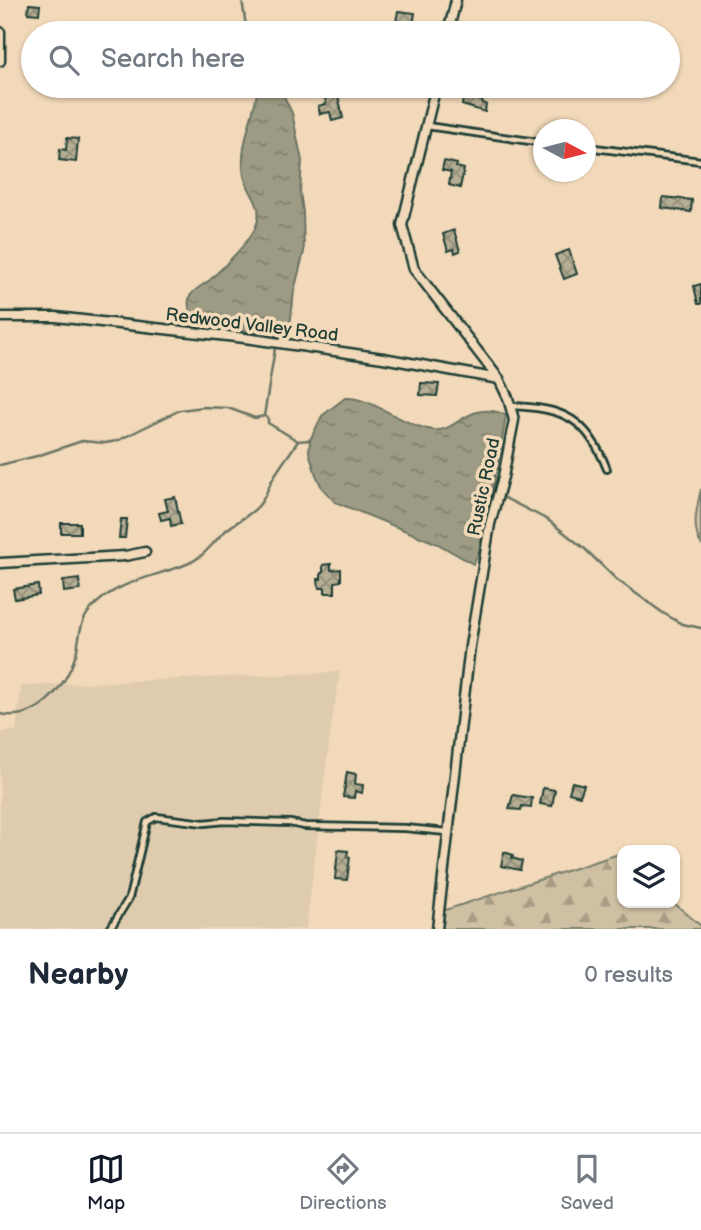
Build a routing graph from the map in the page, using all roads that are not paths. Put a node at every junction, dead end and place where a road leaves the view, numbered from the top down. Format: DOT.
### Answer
graph roads {
  1 [pos="456,0"];
  2 [pos="451,21"];
  3 [pos="0,32"];
  4 [pos="0,61"];
  5 [pos="433,98"];
  6 [pos="427,125"];
  7 [pos="533,140"];
  8 [pos="596,148"];
  9 [pos="701,161"];
  10 [pos="0,317"];
  11 [pos="499,379"];
  12 [pos="510,406"];
  13 [pos="607,469"];
  14 [pos="145,552"];
  15 [pos="0,563"];
  16 [pos="448,832"];
  17 [pos="110,929"];
  18 [pos="437,929"];
  1 -- 2 [label="street"];
  3 -- 4 [label="street"];
  5 -- 6 [label="street, Rustic Road"];
  6 -- 7 [label="lane"];
  6 -- 11 [label="street, Rustic Road"];
  8 -- 9 [label="lane"];
  10 -- 11 [label="street, Redwood Valley Road"];
  11 -- 12 [label="street, Rustic Road"];
  12 -- 13 [label="lane"];
  12 -- 16 [label="street, Rustic Road"];
  14 -- 15 [label="street"];
  16 -- 17 [label="lane"];
  16 -- 18 [label="street, Rustic Road"];
}
